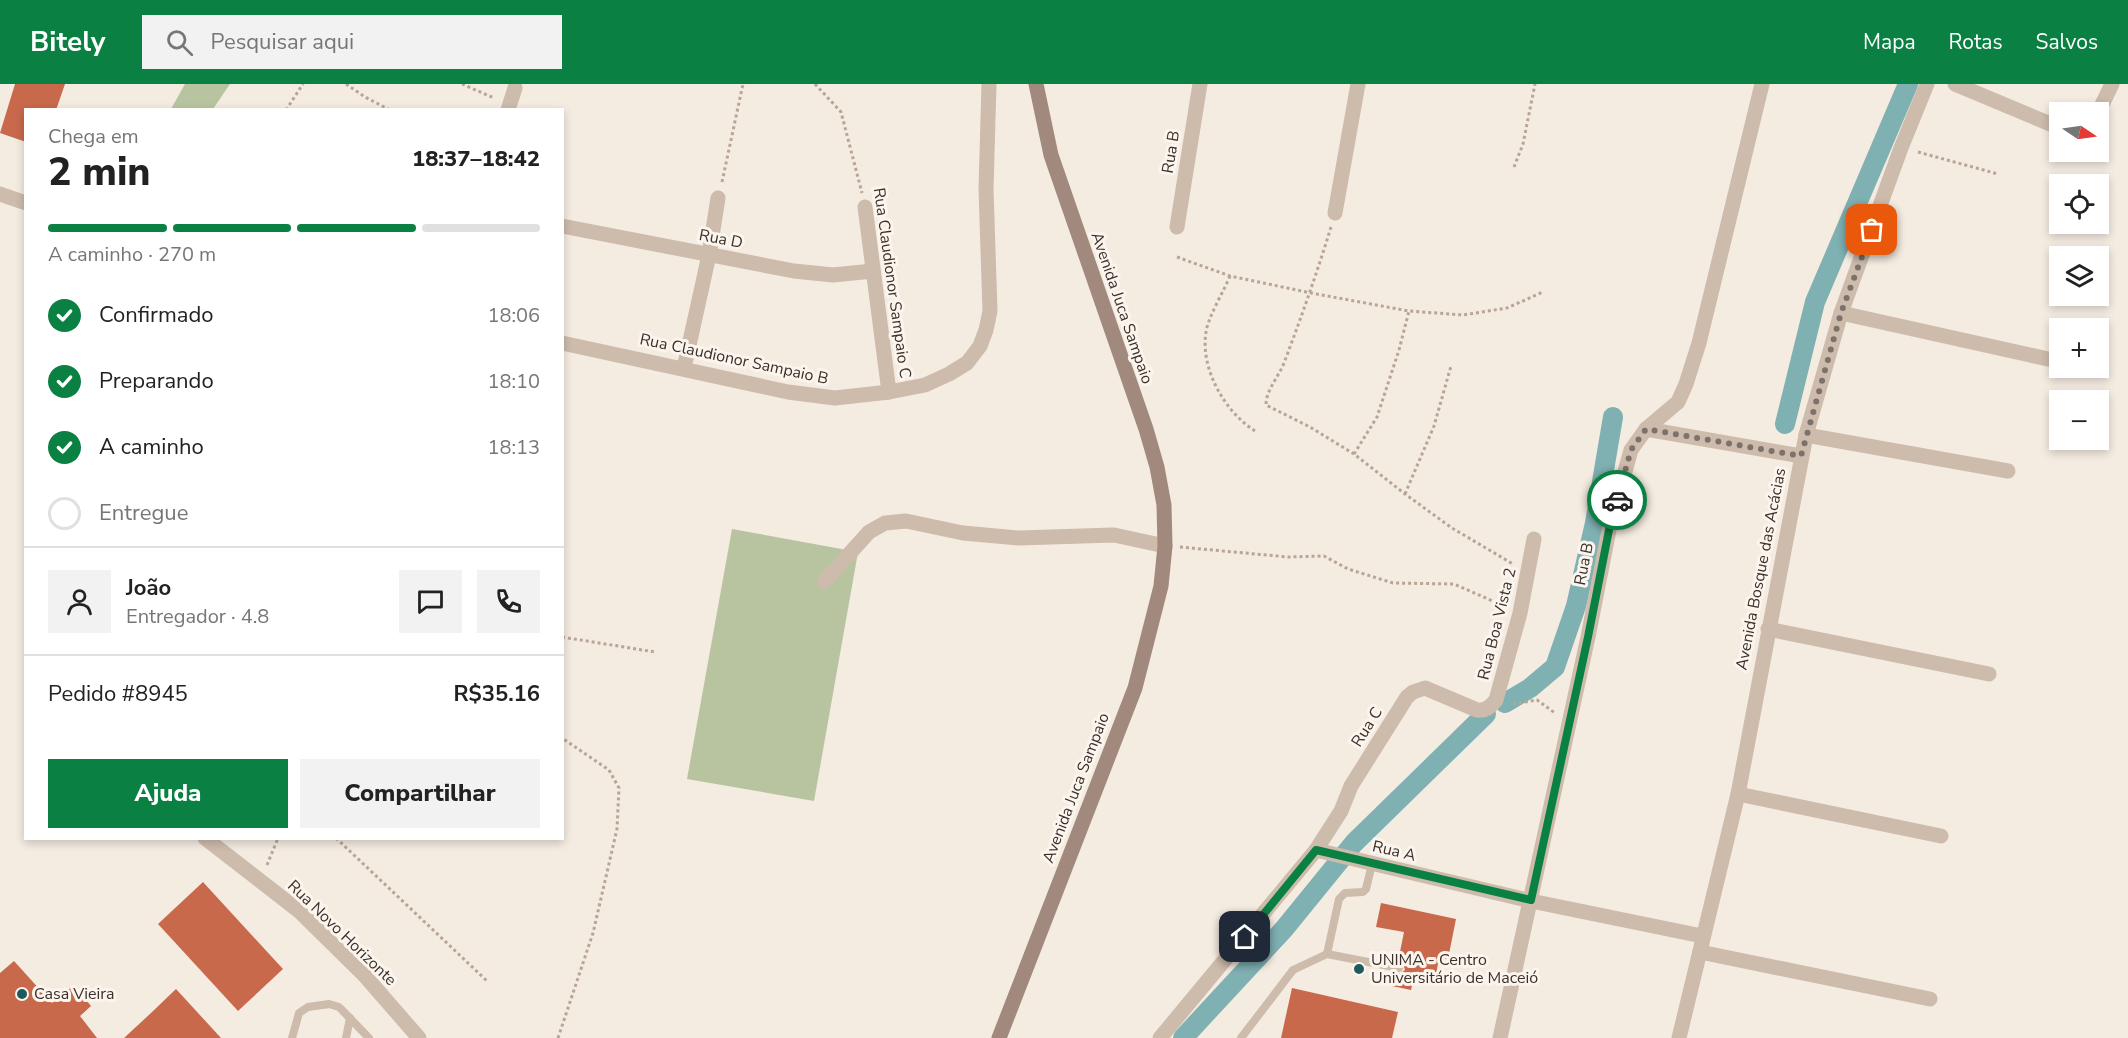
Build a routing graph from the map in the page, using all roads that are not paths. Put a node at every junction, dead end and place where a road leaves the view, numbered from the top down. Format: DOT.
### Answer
graph roads {
  1 [pos="989,84"];
  2 [pos="1036,84"];
  3 [pos="1200,84"];
  4 [pos="1358,84"];
  5 [pos="1762,84"];
  6 [pos="1928,84"];
  7 [pos="1954,84"];
  8 [pos="2112,84"];
  9 [pos="515,88"];
  10 [pos="2103,102"];
  11 [pos="509,107"];
  12 [pos="2049,123"];
  13 [pos="0,194"];
  14 [pos="718,198"];
  15 [pos="24,202"];
  16 [pos="866,207"];
  17 [pos="1335,213"];
  18 [pos="564,226"];
  19 [pos="1177,227"];
  20 [pos="709,255"];
  21 [pos="873,271"];
  22 [pos="1841,313"];
  23 [pos="564,342"];
  24 [pos="2048,359"];
  25 [pos="684,368"];
  26 [pos="889,392"];
  27 [pos="1646,429"];
  28 [pos="1806,435"];
  29 [pos="1801,456"];
  30 [pos="2008,471"];
  31 [pos="1534,539"];
  32 [pos="1165,546"];
  33 [pos="824,582"];
  34 [pos="1768,629"];
  35 [pos="1989,674"];
  36 [pos="1484,711"];
  37 [pos="1738,794"];
  38 [pos="1941,836"];
  39 [pos="208,840"];
  40 [pos="1323,851"];
  41 [pos="1364,862"];
  42 [pos="1531,900"];
  43 [pos="1701,944"];
  44 [pos="1327,954"];
  45 [pos="1399,968"];
  46 [pos="1930,999"];
  47 [pos="350,1017"];
  48 [pos="291,1038"];
  49 [pos="346,1038"];
  50 [pos="369,1038"];
  51 [pos="419,1038"];
  52 [pos="999,1038"];
  53 [pos="1160,1038"];
  54 [pos="1241,1038"];
  55 [pos="1500,1038"];
  56 [pos="1679,1038"];
  1 -- 26 [label="street, Rua Claudionor Sampaio B"];
  2 -- 32 [label="main road, Avenida Juca Sampaio"];
  3 -- 19 [label="street, Rua B"];
  4 -- 17 [label="street"];
  5 -- 27 [label="street, Rua B"];
  6 -- 22 [label="street, Avenida Bosque das Acácias"];
  7 -- 12 [label="street"];
  8 -- 10 [label="street"];
  9 -- 11 [label="street"];
  13 -- 15 [label="street"];
  14 -- 20 [label="street"];
  16 -- 21 [label="street, Rua Claudionor Sampaio C"];
  18 -- 20 [label="street, Rua D"];
  20 -- 21 [label="street, Rua D"];
  20 -- 25 [label="street"];
  21 -- 26 [label="street, Rua Claudionor Sampaio C"];
  22 -- 24 [label="street"];
  22 -- 28 [label="street, Avenida Bosque das Acácias"];
  23 -- 25 [label="street, Rua Claudionor Sampaio B"];
  25 -- 26 [label="street, Rua Claudionor Sampaio B"];
  27 -- 29 [label="street"];
  27 -- 42 [label="street, Rua B"];
  28 -- 29 [label="street, Avenida Bosque das Acácias"];
  28 -- 30 [label="street"];
  29 -- 34 [label="street, Avenida Bosque das Acácias"];
  31 -- 36 [label="street, Rua Boa Vista 2"];
  32 -- 33 [label="street"];
  32 -- 52 [label="main road, Avenida Juca Sampaio"];
  34 -- 35 [label="street"];
  34 -- 37 [label="street, Avenida Bosque das Acácias"];
  36 -- 40 [label="street, Rua C"];
  37 -- 38 [label="street"];
  37 -- 43 [label="street, Avenida Bosque das Acácias"];
  39 -- 51 [label="street, Rua Novo Horizonte"];
  40 -- 41 [label="street, Rua A"];
  40 -- 53 [label="street"];
  41 -- 42 [label="street, Rua A"];
  41 -- 44 [label="lane"];
  42 -- 43 [label="street, Rua A"];
  42 -- 55 [label="street, Rua B"];
  43 -- 46 [label="street, Rua A"];
  43 -- 56 [label="street, Avenida Bosque das Acácias"];
  44 -- 45 [label="lane"];
  44 -- 54 [label="lane"];
  47 -- 48 [label="lane"];
  47 -- 49 [label="lane"];
  47 -- 50 [label="lane"];
}
